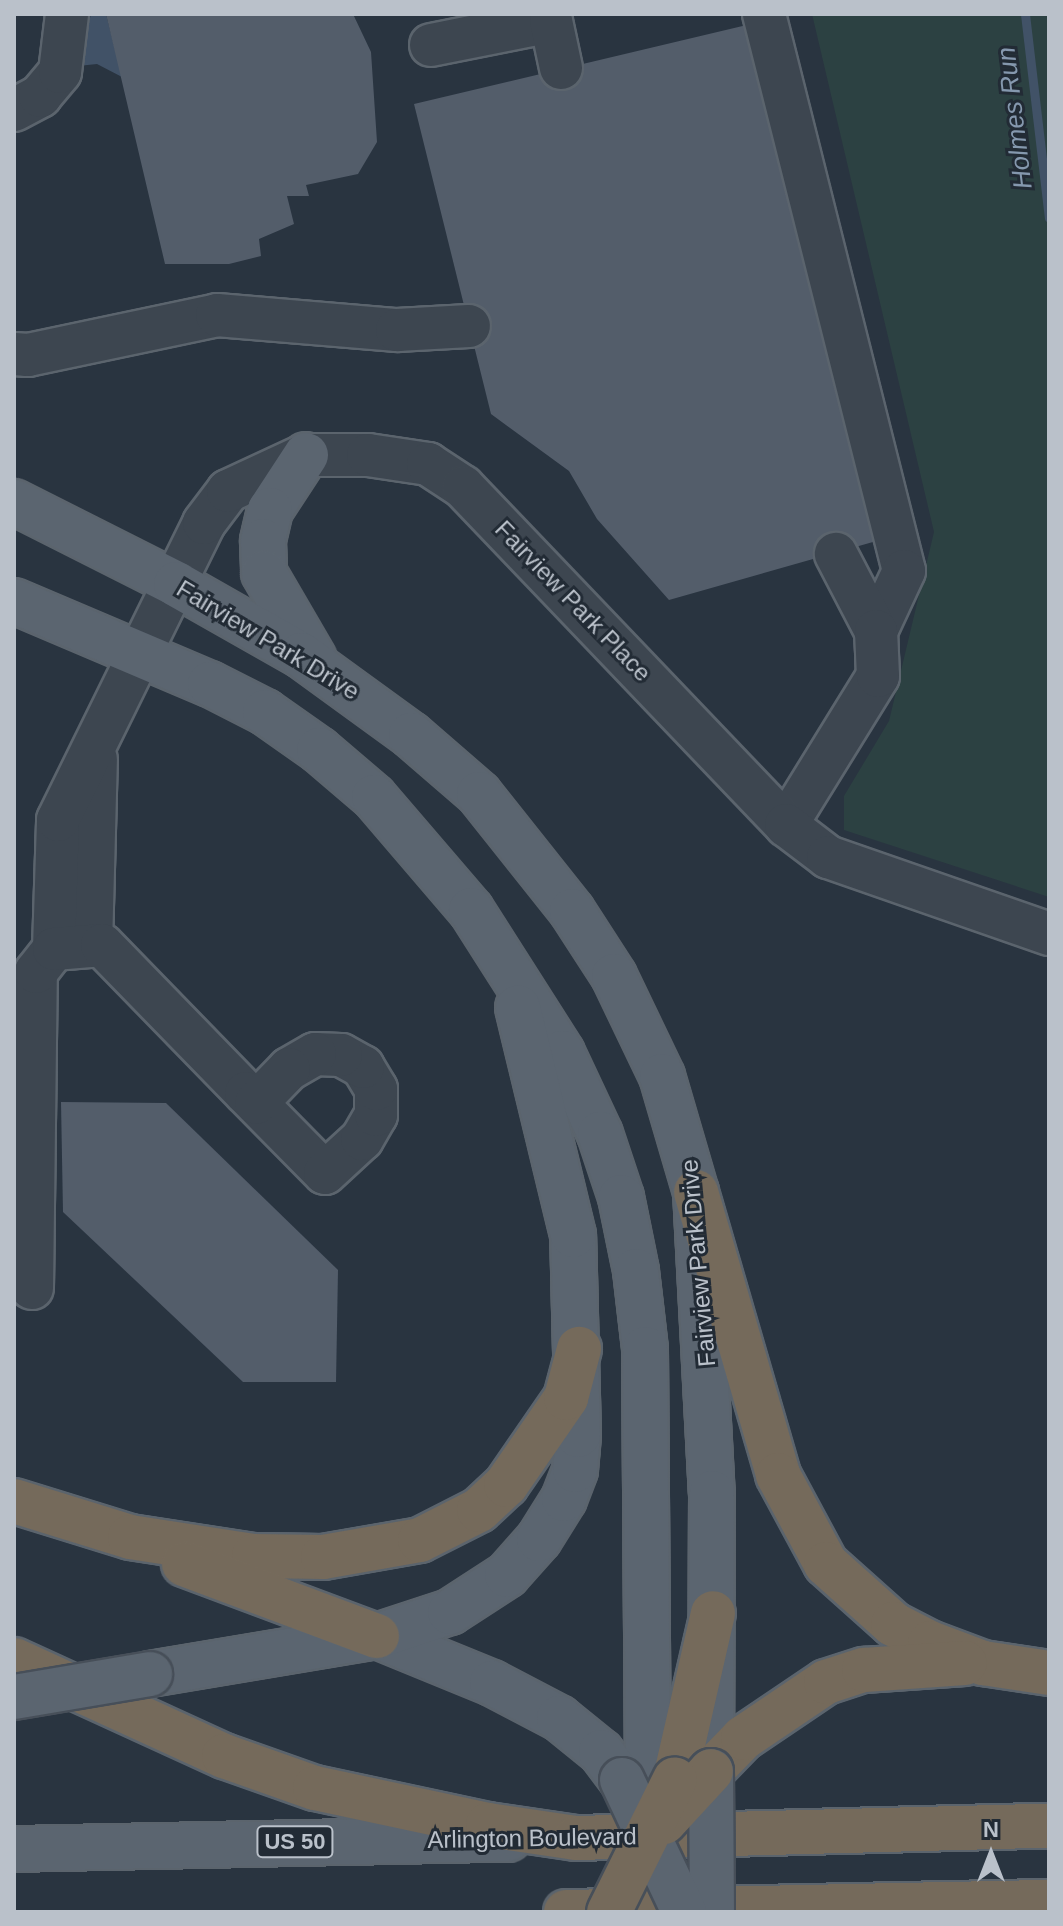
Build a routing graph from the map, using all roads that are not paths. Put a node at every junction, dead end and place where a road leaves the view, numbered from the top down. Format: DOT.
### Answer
graph roads {
  1 [pos="67,14"];
  2 [pos="764,14"];
  3 [pos="566,17"];
  4 [pos="431,45"];
  5 [pos="561,68"];
  6 [pos="14,110"];
  7 [pos="469,326"];
  8 [pos="14,354"];
  9 [pos="306,455"];
  10 [pos="14,502"];
  11 [pos="836,554"];
  12 [pos="176,584"];
  13 [pos="14,601"];
  14 [pos="876,631"];
  15 [pos="142,656"];
  16 [pos="320,669"];
  17 [pos="96,746"];
  18 [pos="786,825"];
  19 [pos="1049,934"];
  20 [pos="49,961"];
  21 [pos="508,971"];
  22 [pos="256,1103"];
  23 [pos="696,1192"];
  24 [pos="32,1288"];
  25 [pos="579,1349"];
  26 [pos="14,1501"];
  27 [pos="75,1521"];
  28 [pos="377,1636"];
  29 [pos="14,1660"];
  30 [pos="983,1663"];
  31 [pos="1049,1673"];
  32 [pos="14,1697"];
  33 [pos="664,1778"];
  34 [pos="1049,1826"];
  35 [pos="576,1838"];
  36 [pos="649,1839"];
  37 [pos="14,1849"];
  38 [pos="1049,1902"];
  39 [pos="764,1911"];
  40 [pos="566,1912"];
  41 [pos="609,1912"];
  42 [pos="648,1912"];
  43 [pos="684,1912"];
  44 [pos="712,1912"];
  1 -- 6 [label="street"];
  2 -- 14 [label="street"];
  3 -- 4 [label="street"];
  3 -- 5 [label="street"];
  7 -- 8 [label="street"];
  9 -- 12 [label="street, Fairview Park Place"];
  9 -- 16 [label="main road"];
  9 -- 18 [label="street, Fairview Park Place"];
  10 -- 12 [label="main road, Fairview Park Drive"];
  11 -- 14 [label="street"];
  12 -- 15 [label="street, Fairview Park Place"];
  12 -- 16 [label="main road, Fairview Park Drive"];
  13 -- 15 [label="main road, Fairview Park Drive"];
  14 -- 18 [label="street"];
  15 -- 17 [label="street, Fairview Park Place"];
  15 -- 21 [label="main road, Fairview Park Drive"];
  16 -- 23 [label="main road, Fairview Park Drive"];
  17 -- 20 [label="street"];
  17 -- 20 [label="street"];
  18 -- 19 [label="street, Fairview Park Place"];
  20 -- 22 [label="street"];
  20 -- 24 [label="street"];
  21 -- 25 [label="main road"];
  21 -- 33 [label="main road, Fairview Park Drive"];
  23 -- 30 [label="highway"];
  23 -- 33 [label="main road, Fairview Park Drive"];
  25 -- 27 [label="highway"];
  25 -- 28 [label="main road"];
  26 -- 27 [label="highway"];
  27 -- 28 [label="highway"];
  28 -- 32 [label="main road, bridge"];
  28 -- 33 [label="main road"];
  29 -- 35 [label="highway"];
  30 -- 31 [label="highway"];
  30 -- 33 [label="highway"];
  33 -- 36 [label="highway, bridge"];
  33 -- 36 [label="main road, bridge"];
  33 -- 44 [label="main road, Fairview Park Drive, bridge"];
  34 -- 35 [label="highway, Arlington Boulevard / US 50"];
  35 -- 37 [label="main road, Arlington Boulevard / US 50"];
  36 -- 41 [label="highway, bridge"];
  36 -- 42 [label="main road"];
  36 -- 43 [label="main road, bridge"];
  38 -- 39 [label="highway"];
  39 -- 40 [label="highway"];
}
